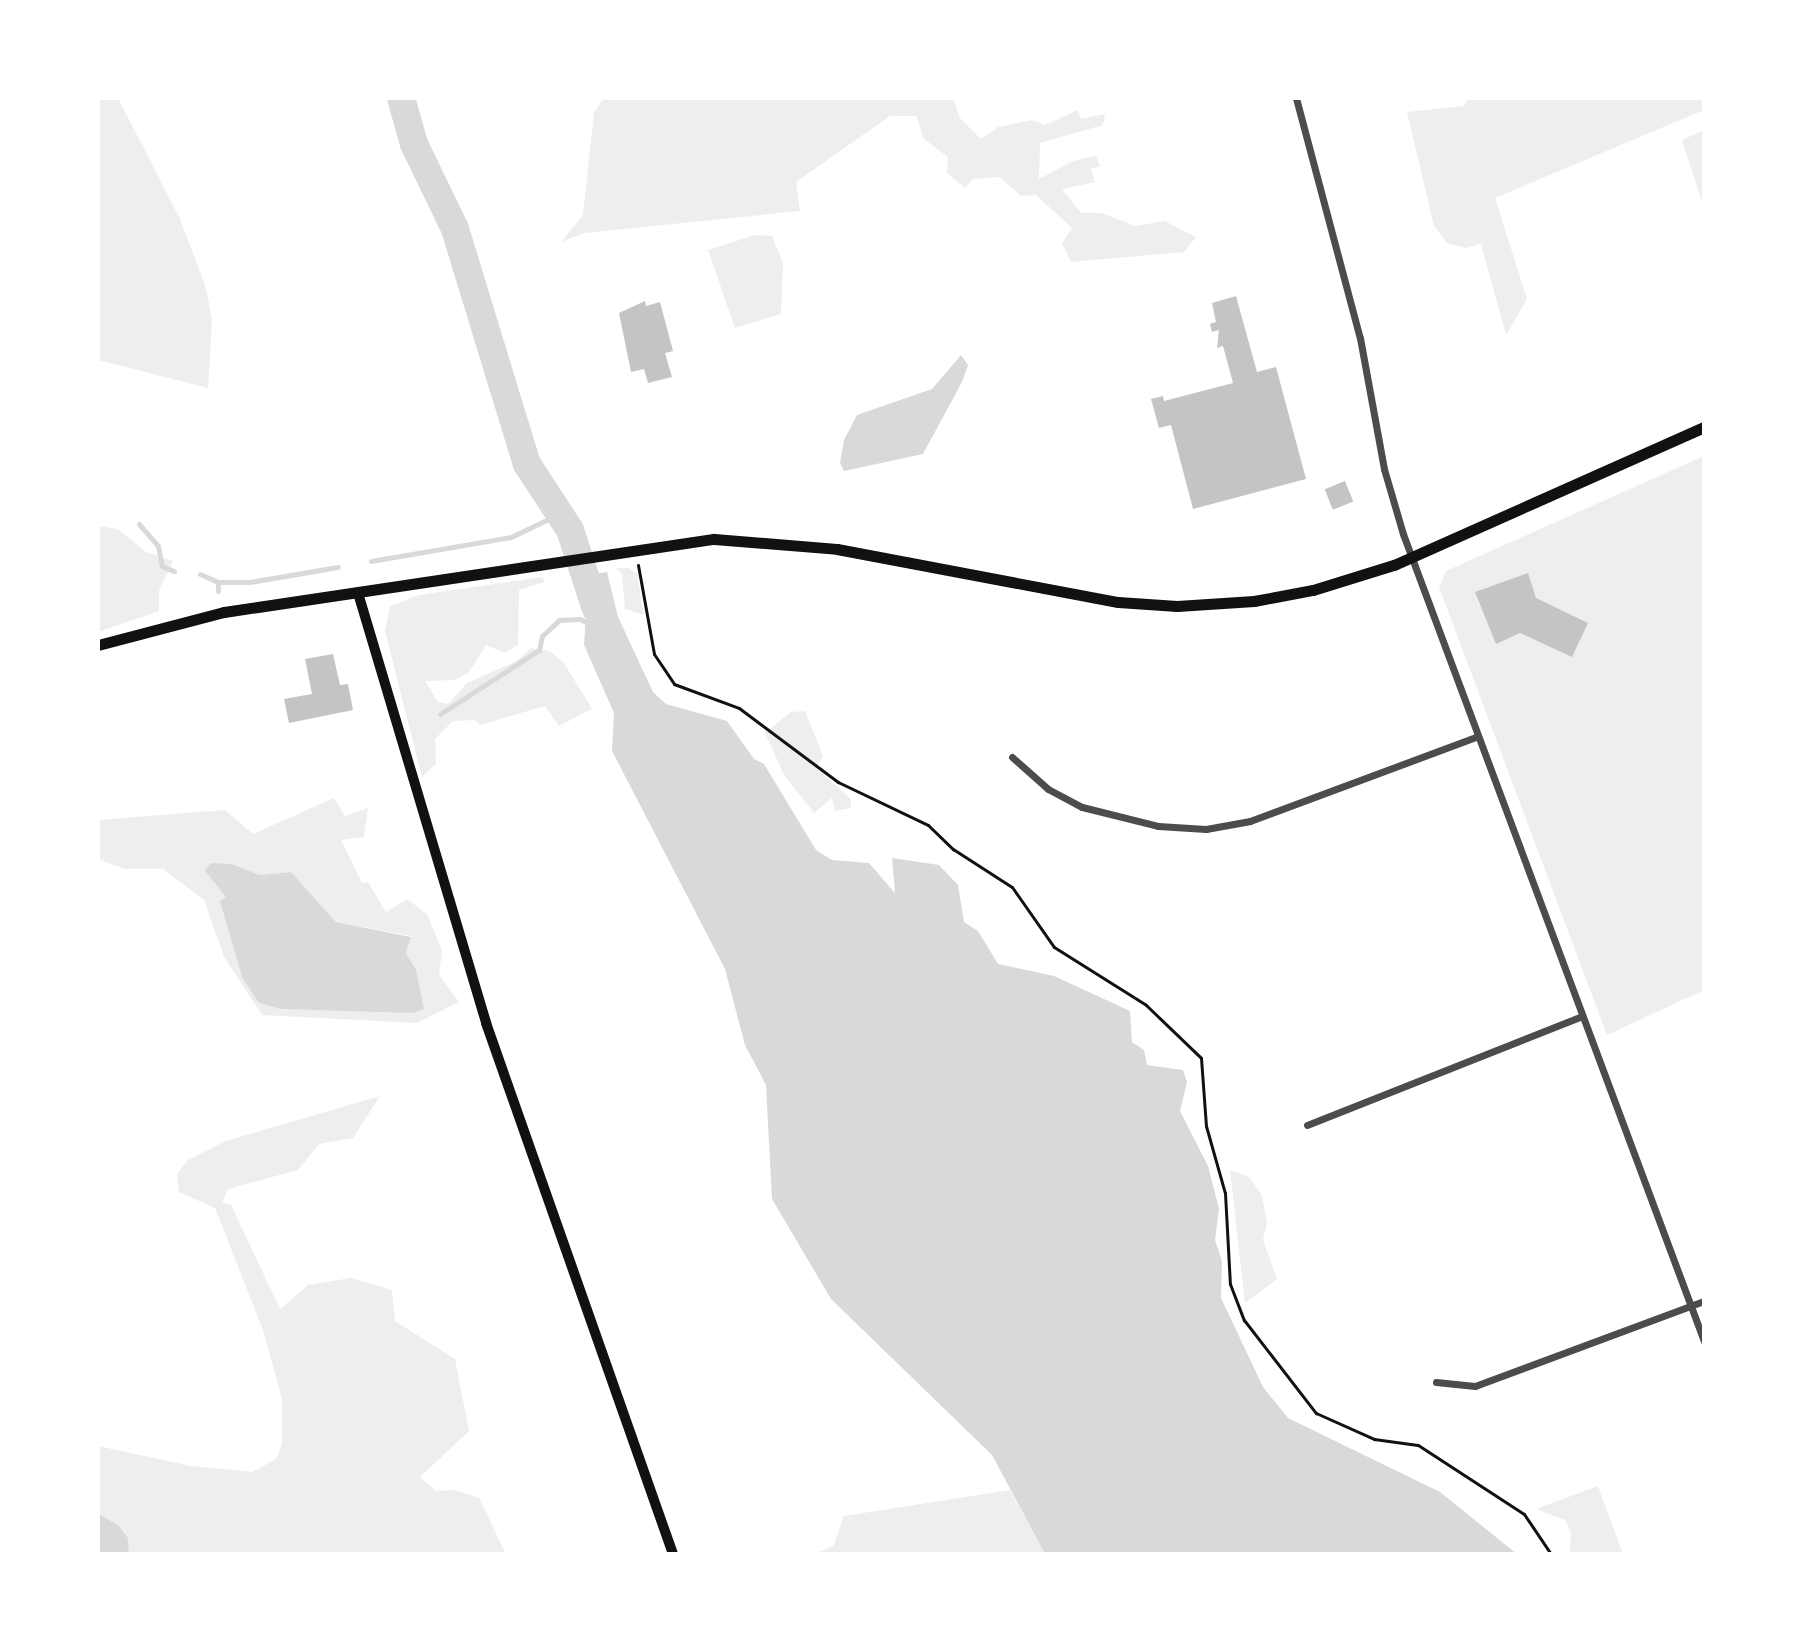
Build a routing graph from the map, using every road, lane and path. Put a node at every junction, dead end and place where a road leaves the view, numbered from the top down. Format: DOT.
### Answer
graph roads {
  1 [pos="1296,98"];
  2 [pos="1704,427"];
  3 [pos="1412,557"];
  4 [pos="638,565"];
  5 [pos="358,593"];
  6 [pos="98,645"];
  7 [pos="1478,736"];
  8 [pos="1012,757"];
  9 [pos="1580,1017"];
  10 [pos="1307,1125"];
  11 [pos="1704,1301"];
  12 [pos="1692,1306"];
  13 [pos="1704,1341"];
  14 [pos="1436,1382"];
  15 [pos="673,1554"];
  16 [pos="1551,1554"];
  1 -- 3 [label="street"];
  2 -- 3 [label="main road"];
  3 -- 5 [label="main road"];
  3 -- 7 [label="street"];
  4 -- 16 [label="path"];
  5 -- 6 [label="main road"];
  5 -- 15 [label="main road"];
  7 -- 8 [label="street"];
  7 -- 9 [label="street"];
  9 -- 10 [label="street"];
  9 -- 12 [label="street"];
  11 -- 12 [label="street"];
  12 -- 13 [label="street"];
  12 -- 14 [label="street"];
}
